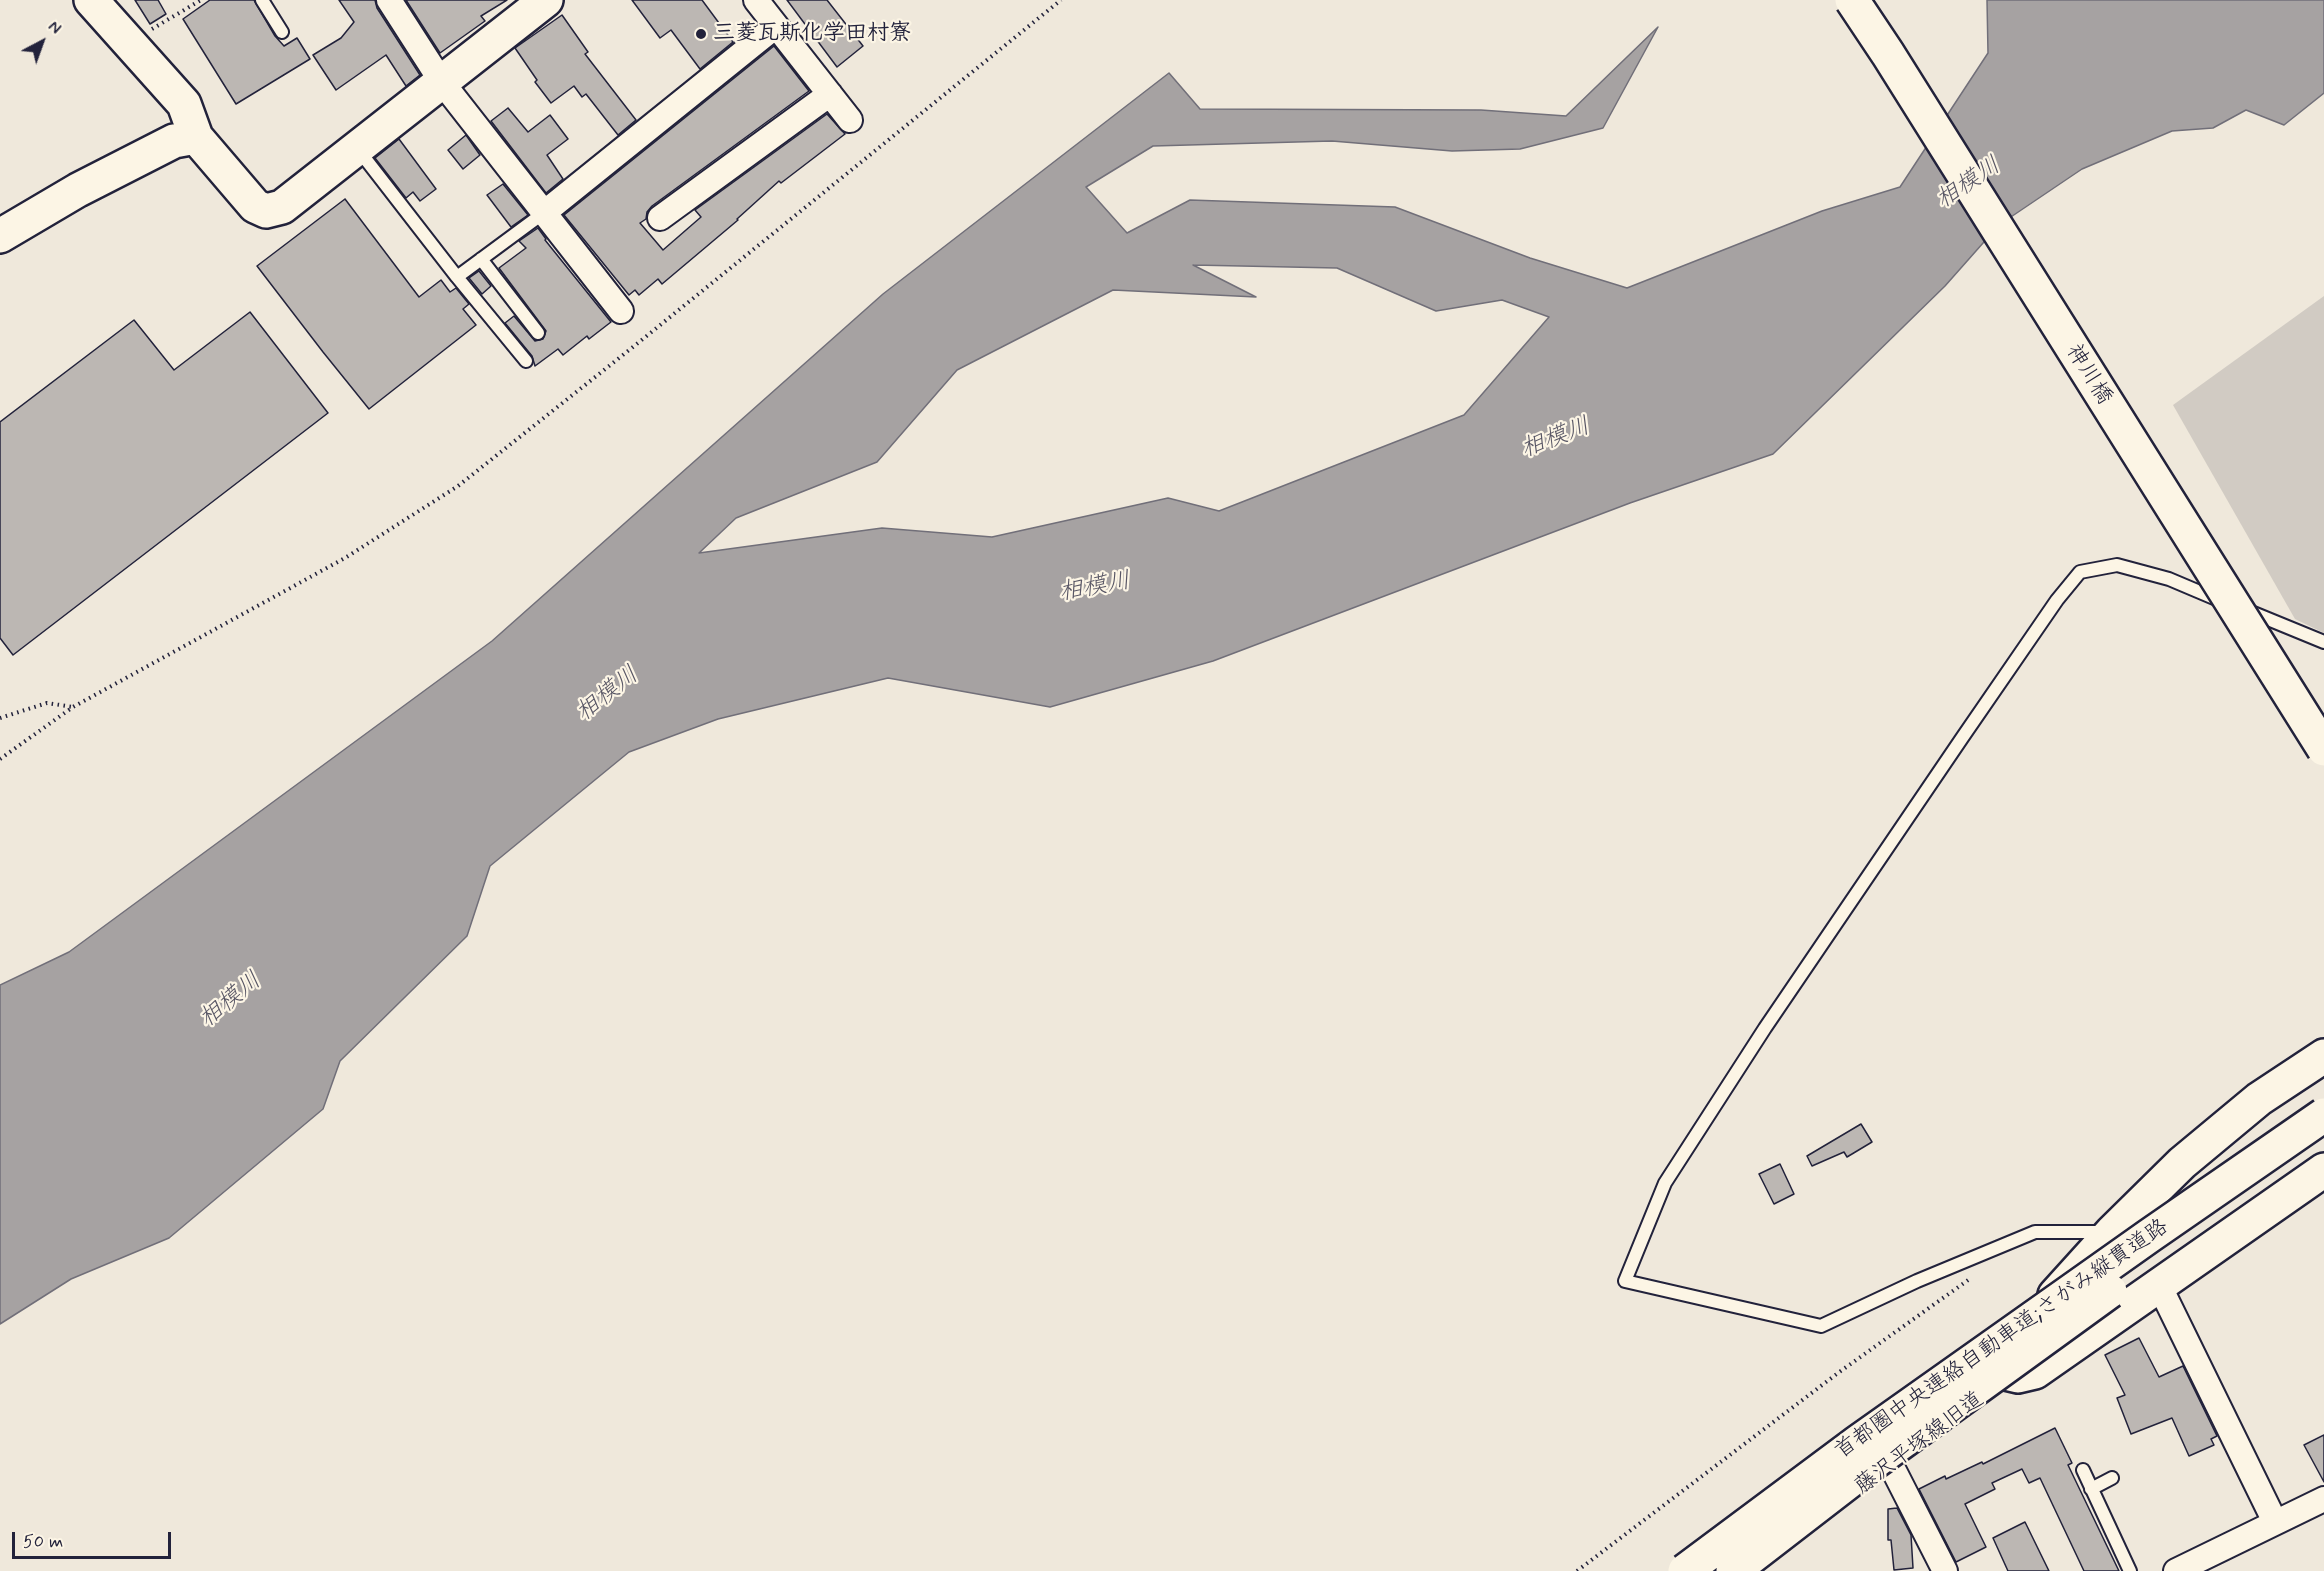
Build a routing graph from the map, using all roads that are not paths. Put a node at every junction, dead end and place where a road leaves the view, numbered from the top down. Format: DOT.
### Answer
graph roads {
  1 [pos="91,0"];
  2 [pos="262,0"];
  3 [pos="546,0"];
  4 [pos="756,0"];
  5 [pos="1852,0"];
  6 [pos="395,2"];
  7 [pos="776,26"];
  8 [pos="282,32"];
  9 [pos="441,81"];
  10 [pos="830,94"];
  11 [pos="850,120"];
  12 [pos="196,137"];
  13 [pos="356,147"];
  14 [pos="545,213"];
  15 [pos="660,218"];
  16 [pos="0,236"];
  17 [pos="481,259"];
  18 [pos="457,277"];
  19 [pos="621,311"];
  20 [pos="538,333"];
  21 [pos="526,361"];
  22 [pos="2324,642"];
  23 [pos="2324,750"];
  24 [pos="2324,1056"];
  25 [pos="2324,1115"];
  26 [pos="2324,1143"];
  27 [pos="2324,1170"];
  28 [pos="2112,1232"];
  29 [pos="2159,1285"];
  30 [pos="2001,1372"];
  31 [pos="1890,1463"];
  32 [pos="2083,1470"];
  33 [pos="2112,1478"];
  34 [pos="2091,1489"];
  35 [pos="2324,1499"];
  36 [pos="2275,1522"];
  37 [pos="1685,1571"];
  38 [pos="1732,1571"];
  39 [pos="1758,1571"];
  40 [pos="1945,1571"];
  41 [pos="2130,1571"];
  42 [pos="2176,1571"];
  1 -- 12 [label="main road"];
  2 -- 8 [label="lane"];
  3 -- 9 [label="main road"];
  4 -- 7 [label="street"];
  5 -- 23 [label="main road, 神川橋, bridge"];
  6 -- 9 [label="street"];
  7 -- 10 [label="street"];
  7 -- 14 [label="street"];
  9 -- 13 [label="main road"];
  9 -- 14 [label="street"];
  10 -- 11 [label="street"];
  10 -- 15 [label="street"];
  12 -- 13 [label="main road"];
  12 -- 16 [label="main road"];
  13 -- 18 [label="lane"];
  14 -- 17 [label="lane"];
  14 -- 19 [label="street"];
  17 -- 18 [label="lane"];
  17 -- 20 [label="lane"];
  18 -- 21 [label="lane"];
  22 -- 28 [label="lane"];
  24 -- 28 [label="main road, 藤沢平塚線旧道"];
  25 -- 37 [label="main road, 首都圏中央連絡自動車道;さがみ縦貫道路, bridge"];
  26 -- 38 [label="main road, 首都圏中央連絡自動車道;さがみ縦貫道路, bridge"];
  27 -- 29 [label="main road"];
  28 -- 30 [label="main road, 藤沢平塚線旧道"];
  29 -- 30 [label="main road"];
  29 -- 36 [label="street"];
  30 -- 31 [label="main road, 藤沢平塚線旧道"];
  31 -- 39 [label="main road, 藤沢平塚線旧道"];
  31 -- 40 [label="street"];
  32 -- 34 [label="lane"];
  33 -- 34 [label="lane"];
  34 -- 41 [label="lane"];
  35 -- 36 [label="street"];
  36 -- 42 [label="street"];
}
